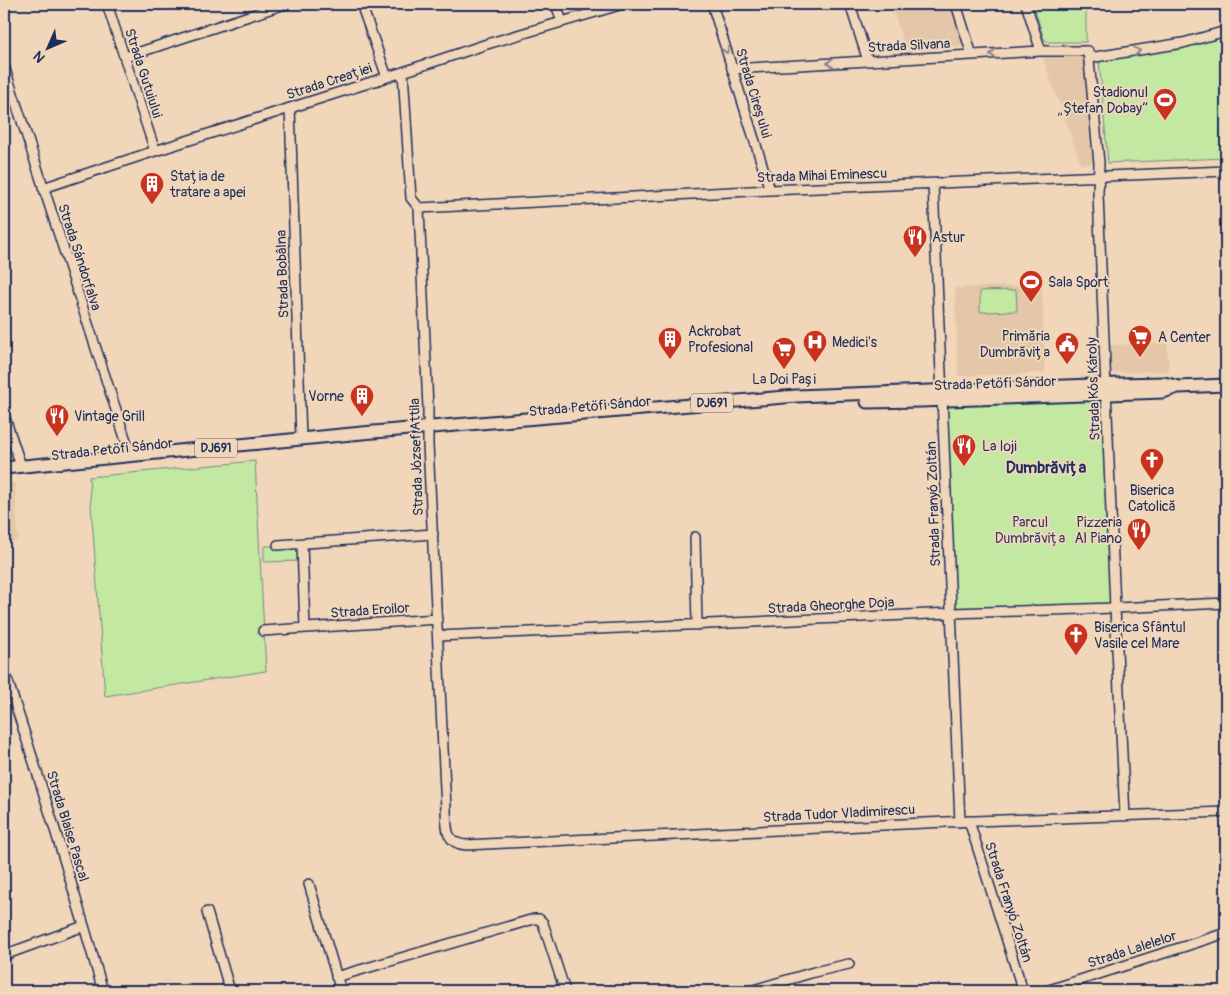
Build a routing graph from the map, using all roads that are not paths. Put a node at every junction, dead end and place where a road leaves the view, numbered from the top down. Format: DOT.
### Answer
graph roads {
  1 [pos="107,4"];
  2 [pos="285,4"];
  3 [pos="361,4"];
  4 [pos="556,4"];
  5 [pos="623,4"];
  6 [pos="712,4"];
  7 [pos="850,4"];
  8 [pos="956,4"];
  9 [pos="1026,4"];
  10 [pos="562,22"];
  11 [pos="1226,31"];
  12 [pos="1041,51"];
  13 [pos="1088,54"];
  14 [pos="972,55"];
  15 [pos="125,57"];
  16 [pos="868,61"];
  17 [pos="4,66"];
  18 [pos="732,69"];
  19 [pos="402,72"];
  20 [pos="388,77"];
  21 [pos="290,108"];
  22 [pos="155,151"];
  23 [pos="1226,172"];
  24 [pos="1099,178"];
  25 [pos="933,184"];
  26 [pos="43,188"];
  27 [pos="770,190"];
  28 [pos="419,208"];
  29 [pos="1226,385"];
  30 [pos="1107,389"];
  31 [pos="942,396"];
  32 [pos="4,415"];
  33 [pos="428,431"];
  34 [pos="301,439"];
  35 [pos="130,456"];
  36 [pos="21,466"];
  37 [pos="4,468"];
  38 [pos="4,475"];
  39 [pos="433,534"];
  40 [pos="695,537"];
  41 [pos="302,544"];
  42 [pos="278,545"];
  43 [pos="1226,603"];
  44 [pos="1115,608"];
  45 [pos="952,613"];
  46 [pos="437,619"];
  47 [pos="697,624"];
  48 [pos="305,628"];
  49 [pos="263,631"];
  50 [pos="438,636"];
  51 [pos="4,670"];
  52 [pos="1226,812"];
  53 [pos="1125,816"];
  54 [pos="964,821"];
  55 [pos="454,842"];
  56 [pos="309,884"];
  57 [pos="207,912"];
  58 [pos="84,926"];
  59 [pos="1226,933"];
  60 [pos="4,955"];
  61 [pos="849,964"];
  62 [pos="336,977"];
  63 [pos="768,989"];
  64 [pos="102,991"];
  65 [pos="230,991"];
  66 [pos="341,991"];
  67 [pos="565,991"];
  68 [pos="750,991"];
  69 [pos="1023,991"];
  70 [pos="1046,991"];
  1 -- 15 [label="street, Strada Gutuiului"];
  2 -- 15 [label="street"];
  3 -- 20 [label="street"];
  4 -- 10 [label="street"];
  5 -- 10 [label="street, Strada Creației"];
  6 -- 18 [label="street, Strada Cireșului, one-way"];
  7 -- 16 [label="street"];
  8 -- 14 [label="street"];
  9 -- 12 [label="street"];
  10 -- 19 [label="street, Strada Creației"];
  13 -- 11 [label="street, Strada Silvana, one-way"];
  12 -- 13 [label="street, Strada Silvana"];
  12 -- 14 [label="street, Strada Silvana, one-way"];
  13 -- 24 [label="street, Strada Kós Károly"];
  14 -- 16 [label="street, Strada Silvana"];
  15 -- 22 [label="street, Strada Gutuiului"];
  16 -- 18 [label="street, Strada Silvana, one-way"];
  17 -- 26 [label="street, Strada Sándorfalva"];
  18 -- 27 [label="street, Strada Cireșului"];
  19 -- 20 [label="street, Strada Creației"];
  19 -- 28 [label="street, Strada József Attila"];
  20 -- 21 [label="street, Strada Creației"];
  21 -- 22 [label="street, Strada Creației"];
  21 -- 34 [label="street, Strada Bobâlna"];
  22 -- 26 [label="street, Strada Creației"];
  23 -- 24 [label="street, Strada Mihai Eminescu"];
  24 -- 25 [label="street, Strada Mihai Eminescu"];
  24 -- 30 [label="street, Strada Kós Károly"];
  25 -- 27 [label="street, Strada Mihai Eminescu"];
  25 -- 31 [label="street, Strada Franyó Zoltán"];
  26 -- 35 [label="street, Strada Sándorfalva"];
  27 -- 28 [label="street, Strada Mihai Eminescu"];
  28 -- 33 [label="street, Strada József Attila"];
  29 -- 30 [label="main road, Strada Petőfi Sándor / DJ691"];
  30 -- 31 [label="main road, Strada Petőfi Sándor / DJ691"];
  30 -- 44 [label="street, Strada Kós Károly"];
  31 -- 33 [label="main road, Strada Petőfi Sándor / DJ691"];
  31 -- 45 [label="street, Strada Franyó Zoltán"];
  32 -- 36 [label="street"];
  33 -- 34 [label="main road, Strada Petőfi Sándor / DJ691"];
  33 -- 38 [label="main road, Strada Petőfi Sándor / DJ691"];
  33 -- 39 [label="street, Strada József Attila"];
  34 -- 35 [label="main road, Strada Petőfi Sándor / DJ691"];
  35 -- 36 [label="main road, Strada Petőfi Sándor / DJ691"];
  36 -- 37 [label="main road, Strada Petőfi Sándor / DJ691"];
  39 -- 41 [label="street"];
  39 -- 46 [label="street, Strada József Attila"];
  40 -- 47 [label="street"];
  41 -- 42 [label="street"];
  41 -- 48 [label="street"];
  43 -- 44 [label="street, Strada Gheorghe Doja"];
  44 -- 45 [label="street, Strada Gheorghe Doja"];
  44 -- 53 [label="street, Strada Kós Károly"];
  45 -- 47 [label="street, Strada Gheorghe Doja"];
  45 -- 54 [label="street, Strada Franyó Zoltán"];
  46 -- 48 [label="street, Strada Eroilor"];
  46 -- 50 [label="street, Strada József Attila"];
  47 -- 50 [label="street, Strada Gheorghe Doja"];
  48 -- 49 [label="street, Strada Eroilor"];
  50 -- 55 [label="street, Strada József Attila"];
  51 -- 58 [label="street, Strada Blaise Pascal"];
  52 -- 53 [label="street, Strada Tudor Vladimirescu"];
  53 -- 54 [label="street, Strada Tudor Vladimirescu"];
  54 -- 55 [label="street, Strada Tudor Vladimirescu"];
  54 -- 69 [label="street, Strada Franyó Zoltán"];
  56 -- 62 [label="street"];
  57 -- 65 [label="street"];
  58 -- 60 [label="street"];
  58 -- 64 [label="street, Strada Blaise Pascal"];
  59 -- 70 [label="street, Strada Lalelelor"];
  61 -- 63 [label="street"];
  62 -- 66 [label="street"];
  62 -- 67 [label="street"];
  63 -- 68 [label="street"];
}
